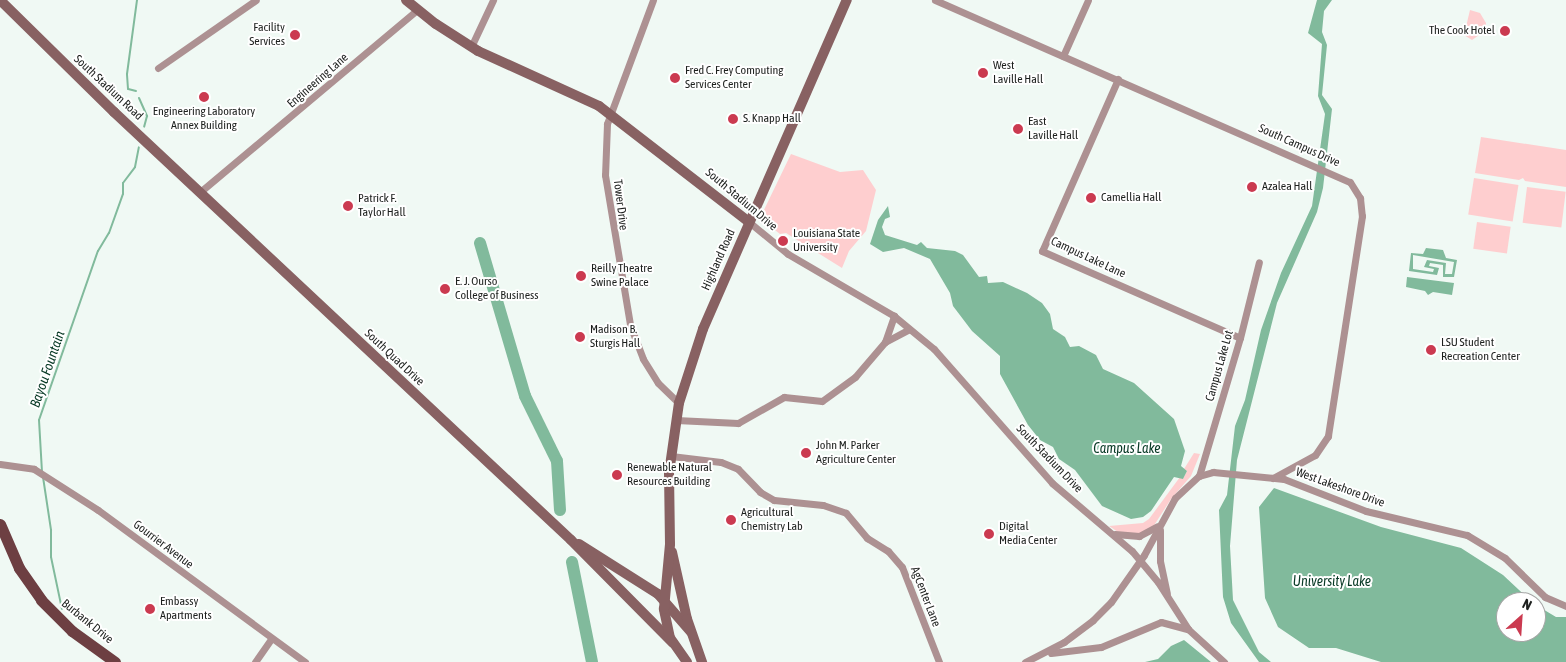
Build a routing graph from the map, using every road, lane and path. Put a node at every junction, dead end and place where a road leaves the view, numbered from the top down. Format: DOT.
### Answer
graph roads {
  1 [pos="0,0"];
  2 [pos="256,0"];
  3 [pos="406,0"];
  4 [pos="493,0"];
  5 [pos="653,0"];
  6 [pos="847,0"];
  7 [pos="935,0"];
  8 [pos="1088,0"];
  9 [pos="417,10"];
  10 [pos="471,47"];
  11 [pos="1063,56"];
  12 [pos="158,68"];
  13 [pos="1118,79"];
  14 [pos="610,114"];
  15 [pos="200,192"];
  16 [pos="749,222"];
  17 [pos="1259,262"];
  18 [pos="894,316"];
  19 [pos="909,329"];
  20 [pos="1240,338"];
  21 [pos="885,342"];
  22 [pos="679,402"];
  23 [pos="676,420"];
  24 [pos="671,456"];
  25 [pos="0,464"];
  26 [pos="1199,476"];
  27 [pos="1273,478"];
  28 [pos="0,524"];
  29 [pos="1160,525"];
  30 [pos="1112,533"];
  31 [pos="572,540"];
  32 [pos="670,544"];
  33 [pos="1140,561"];
  34 [pos="1167,596"];
  35 [pos="664,599"];
  36 [pos="1566,606"];
  37 [pos="1188,629"];
  38 [pos="691,632"];
  39 [pos="271,639"];
  40 [pos="673,643"];
  41 [pos="1037,657"];
  42 [pos="115,662"];
  43 [pos="255,662"];
  44 [pos="305,662"];
  45 [pos="687,662"];
  46 [pos="702,662"];
  47 [pos="939,662"];
  48 [pos="1025,662"];
  49 [pos="1224,662"];
  1 -- 15 [label="street, South Stadium Road"];
  2 -- 12 [label="street"];
  3 -- 9 [label="street, South Stadium Drive"];
  4 -- 10 [label="street"];
  5 -- 14 [label="street, Tower Drive"];
  6 -- 16 [label="street, Highland Road"];
  7 -- 11 [label="street, South Campus Drive"];
  8 -- 11 [label="street"];
  9 -- 10 [label="street, South Stadium Drive"];
  9 -- 15 [label="street, Engineering Lane"];
  10 -- 14 [label="street, South Stadium Drive"];
  11 -- 13 [label="street, South Campus Drive"];
  13 -- 20 [label="street, Campus Lake Lane"];
  13 -- 27 [label="street, South Campus Drive"];
  14 -- 16 [label="street, South Stadium Drive"];
  14 -- 22 [label="street, Tower Drive"];
  15 -- 31 [label="street, South Quad Drive"];
  16 -- 18 [label="street, South Stadium Drive"];
  16 -- 22 [label="street, Highland Road"];
  17 -- 20 [label="street, Campus Lake Lot"];
  18 -- 19 [label="street, South Stadium Drive"];
  18 -- 21 [label="street"];
  19 -- 21 [label="street"];
  19 -- 30 [label="street, South Stadium Drive"];
  20 -- 26 [label="street, Campus Lake Lot"];
  21 -- 23 [label="street"];
  22 -- 23 [label="street, Highland Road"];
  23 -- 24 [label="street, Highland Road"];
  24 -- 32 [label="street, Highland Road"];
  24 -- 47 [label="street, AgCenter Lane"];
  25 -- 39 [label="street, Gourrier Avenue"];
  26 -- 27 [label="street, West Lakeshore Drive"];
  26 -- 29 [label="street, West Lakeshore Drive"];
  27 -- 36 [label="street, West Lakeshore Drive"];
  28 -- 42 [label="main road, Burbank Drive"];
  29 -- 30 [label="street"];
  29 -- 33 [label="street, West Lakeshore Drive"];
  29 -- 34 [label="street"];
  30 -- 33 [label="street, South Stadium Drive"];
  31 -- 35 [label="street, South Quad Drive"];
  31 -- 40 [label="street, South Quad Drive"];
  32 -- 35 [label="street, Highland Road"];
  32 -- 38 [label="street, Highland Road"];
  33 -- 34 [label="street"];
  33 -- 41 [label="street, West Lakeshore Drive"];
  34 -- 37 [label="street"];
  35 -- 38 [label="street, South Quad Drive"];
  35 -- 40 [label="street, Highland Road"];
  37 -- 41 [label="street"];
  37 -- 49 [label="street"];
  38 -- 46 [label="street, Highland Road"];
  39 -- 43 [label="street"];
  39 -- 44 [label="street, Gourrier Avenue"];
  40 -- 45 [label="street, Highland Road"];
  41 -- 48 [label="street"];
}
